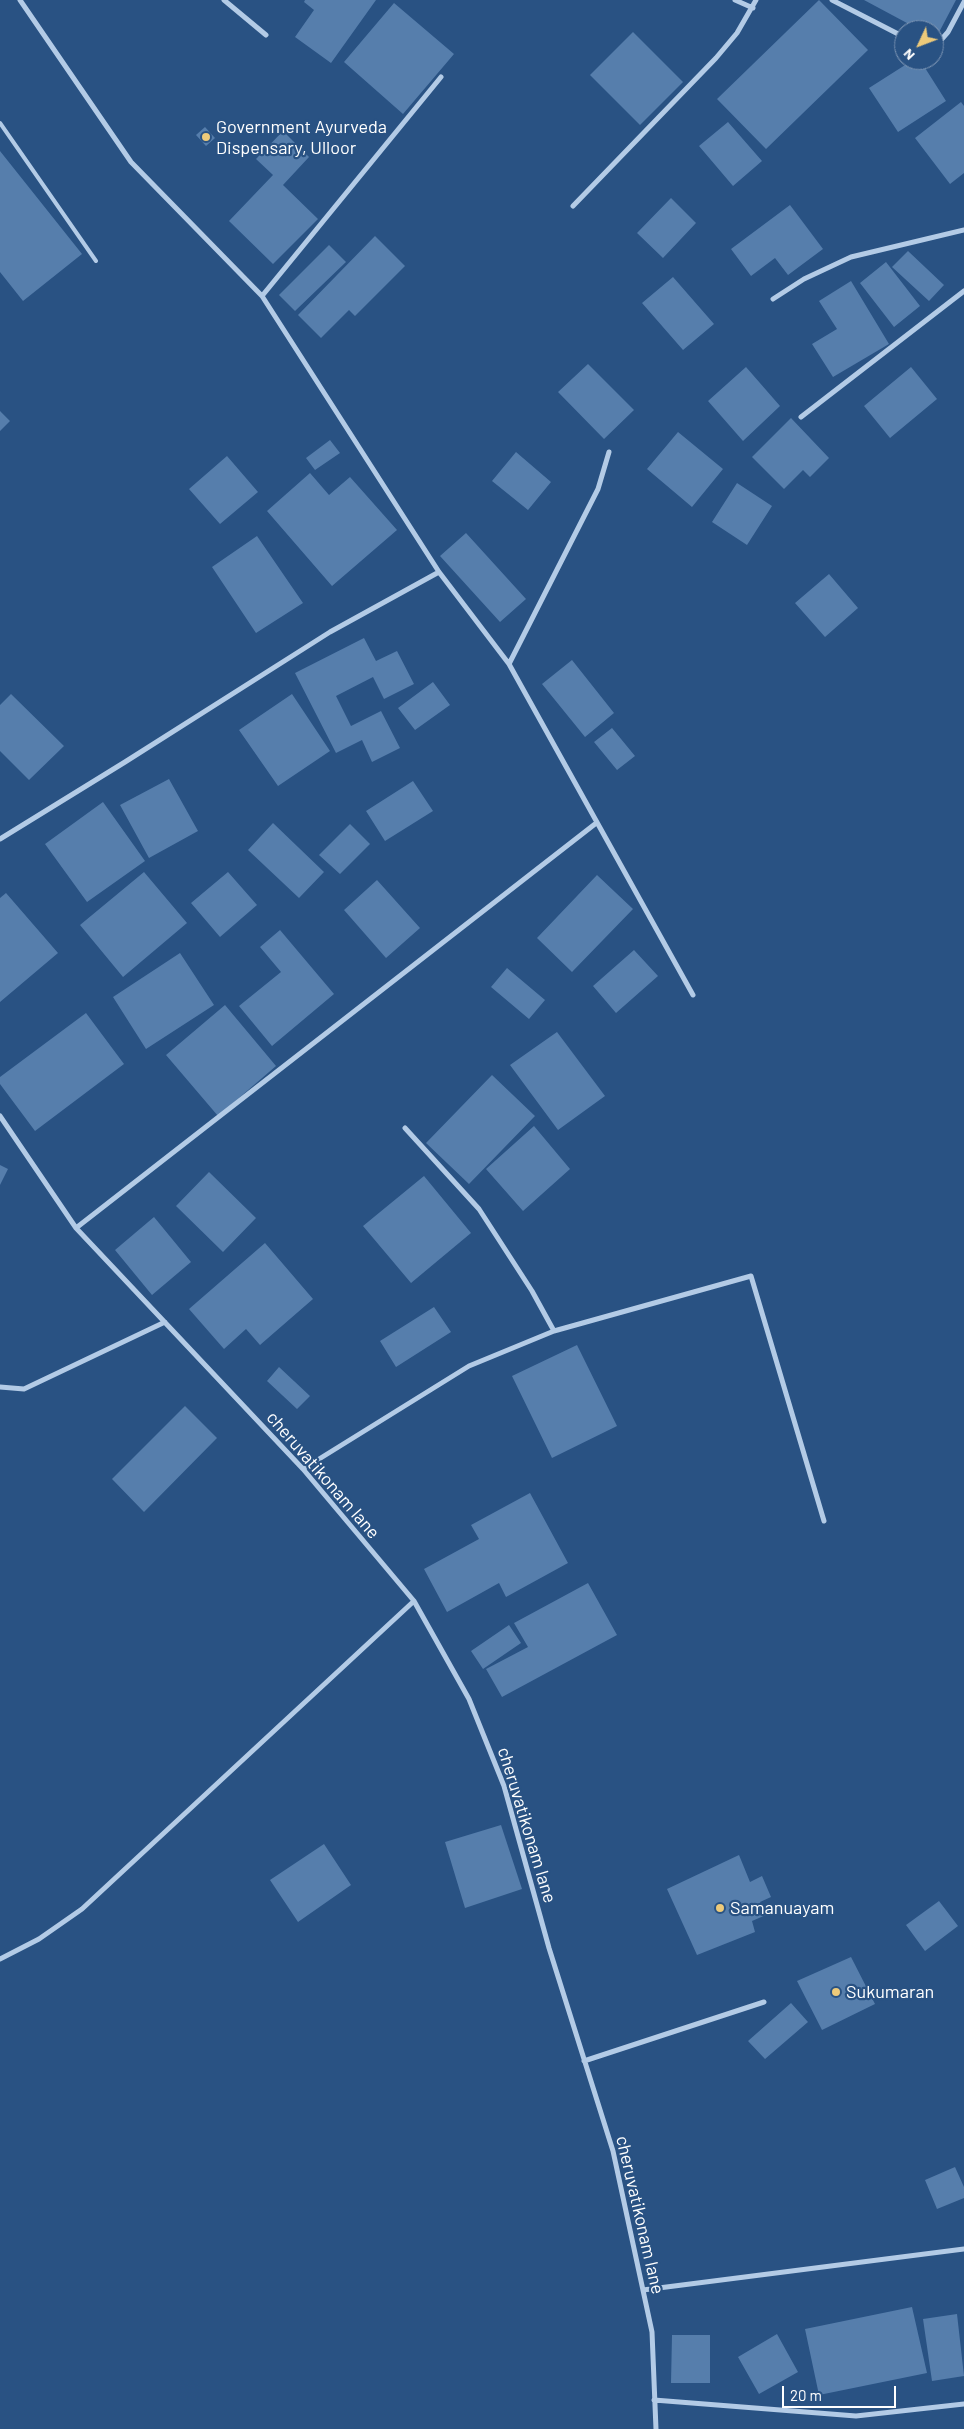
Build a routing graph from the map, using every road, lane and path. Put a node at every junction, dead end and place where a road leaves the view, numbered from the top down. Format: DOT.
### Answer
graph roads {
  1 [pos="20,0"];
  2 [pos="224,0"];
  3 [pos="735,0"];
  4 [pos="756,0"];
  5 [pos="832,0"];
  6 [pos="964,2"];
  7 [pos="752,8"];
  8 [pos="894,32"];
  9 [pos="266,35"];
  10 [pos="944,37"];
  11 [pos="441,77"];
  12 [pos="0,122"];
  13 [pos="573,206"];
  14 [pos="964,230"];
  15 [pos="96,261"];
  16 [pos="964,292"];
  17 [pos="262,296"];
  18 [pos="773,299"];
  19 [pos="800,417"];
  20 [pos="609,452"];
  21 [pos="440,572"];
  22 [pos="509,664"];
  23 [pos="595,824"];
  24 [pos="0,839"];
  25 [pos="693,996"];
  26 [pos="0,1116"];
  27 [pos="405,1128"];
  28 [pos="76,1228"];
  29 [pos="165,1322"];
  30 [pos="554,1331"];
  31 [pos="0,1387"];
  32 [pos="303,1469"];
  33 [pos="824,1521"];
  34 [pos="414,1601"];
  35 [pos="0,1959"];
  36 [pos="764,2002"];
  37 [pos="584,2061"];
  38 [pos="964,2250"];
  39 [pos="643,2290"];
  40 [pos="654,2400"];
  41 [pos="964,2404"];
  42 [pos="656,2429"];
  1 -- 17 [label="street"];
  2 -- 9 [label="street"];
  3 -- 7 [label="street"];
  4 -- 7 [label="street"];
  5 -- 8 [label="street"];
  6 -- 10 [label="street"];
  7 -- 13 [label="street"];
  11 -- 17 [label="street"];
  12 -- 15 [label="lane"];
  14 -- 18 [label="street"];
  16 -- 19 [label="street"];
  17 -- 21 [label="street"];
  20 -- 22 [label="street"];
  21 -- 22 [label="street"];
  21 -- 24 [label="street"];
  22 -- 23 [label="street"];
  23 -- 25 [label="street"];
  23 -- 28 [label="street"];
  26 -- 28 [label="street, cheruvatikonam lane"];
  27 -- 30 [label="street"];
  28 -- 29 [label="street, cheruvatikonam lane"];
  29 -- 31 [label="street"];
  29 -- 32 [label="street, cheruvatikonam lane"];
  30 -- 32 [label="street"];
  30 -- 33 [label="street"];
  32 -- 34 [label="street, cheruvatikonam lane"];
  34 -- 35 [label="street"];
  34 -- 37 [label="street, cheruvatikonam lane"];
  36 -- 37 [label="street"];
  37 -- 39 [label="street, cheruvatikonam lane"];
  38 -- 39 [label="street"];
  39 -- 40 [label="street, cheruvatikonam lane"];
  40 -- 41 [label="street"];
  40 -- 42 [label="street, cheruvatikonam lane"];
}
